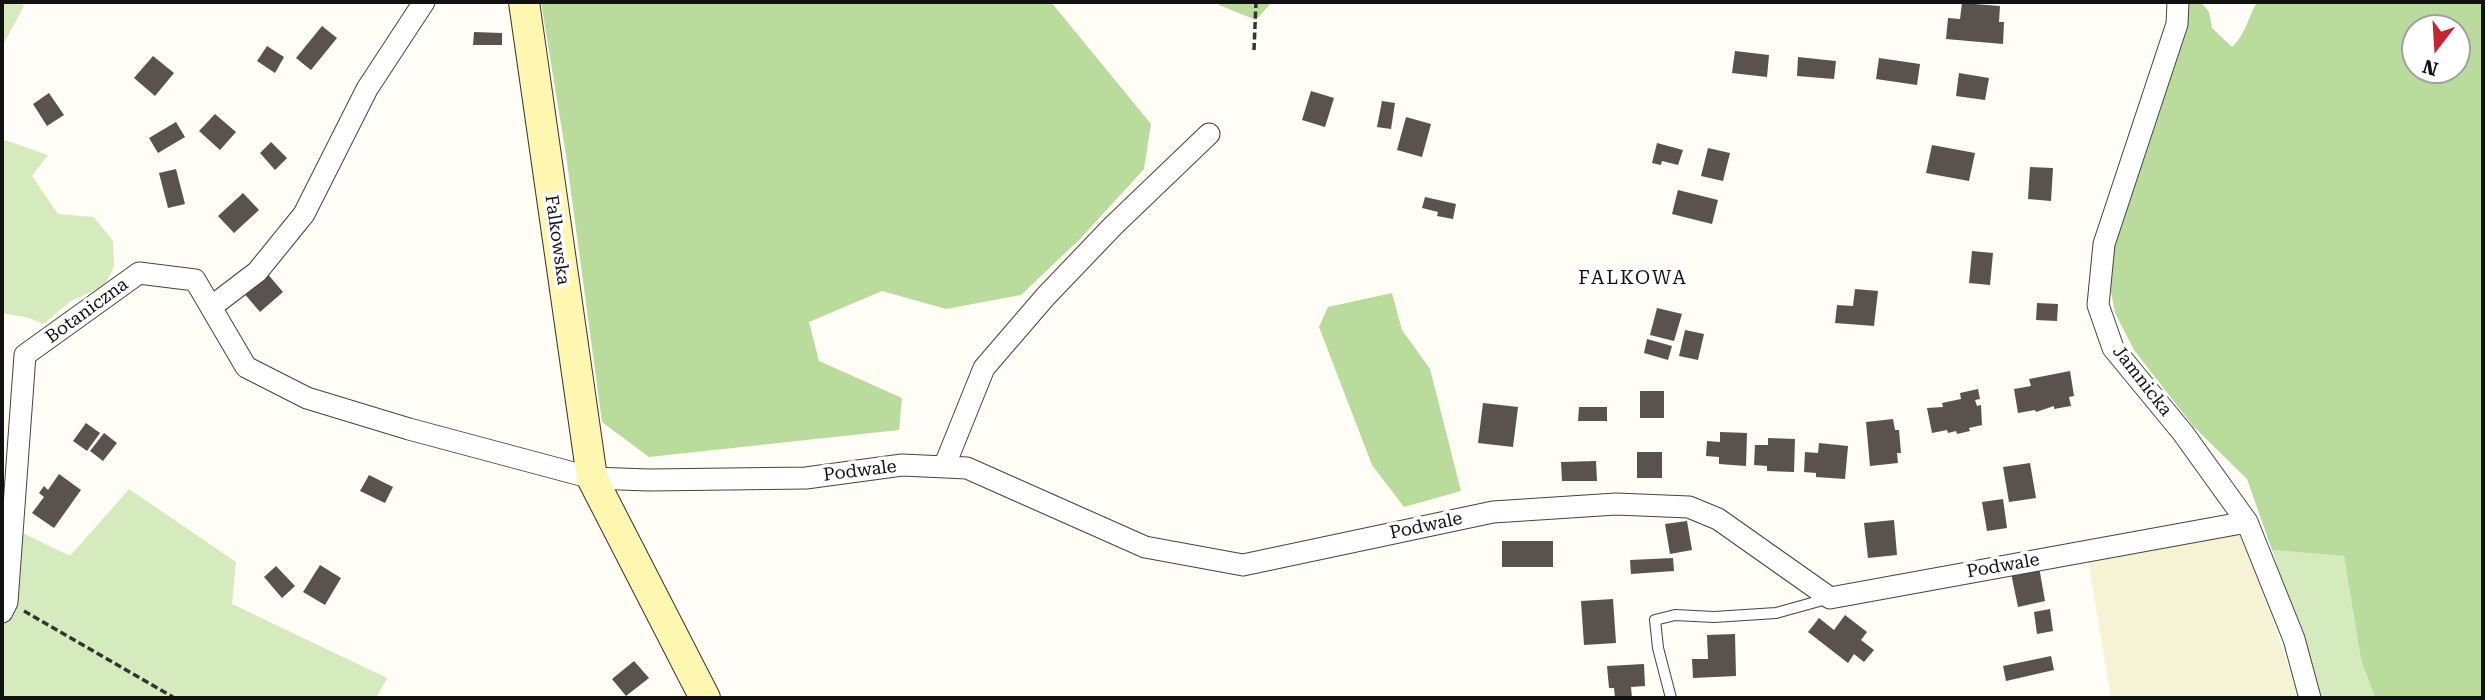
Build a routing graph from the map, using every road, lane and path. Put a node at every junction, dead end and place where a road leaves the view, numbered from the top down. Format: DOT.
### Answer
graph roads {
  1 [pos="424,2"];
  2 [pos="524,2"];
  3 [pos="1256,2"];
  4 [pos="2178,2"];
  5 [pos="1254,50"];
  6 [pos="1209,134"];
  7 [pos="211,307"];
  8 [pos="944,467"];
  9 [pos="592,478"];
  10 [pos="2247,522"];
  11 [pos="1830,598"];
  12 [pos="4,607"];
  13 [pos="173,697"];
  14 [pos="705,698"];
  15 [pos="1671,698"];
  16 [pos="2310,698"];
  1 -- 7 [label="street"];
  2 -- 9 [label="street, Falkowska"];
  3 -- 5 [label="path"];
  4 -- 10 [label="street, Jamnicka"];
  6 -- 8 [label="street"];
  7 -- 9 [label="street, Botaniczna"];
  7 -- 12 [label="street, Botaniczna"];
  8 -- 9 [label="street, Podwale"];
  8 -- 11 [label="street, Podwale"];
  9 -- 14 [label="street, Falkowska"];
  10 -- 11 [label="street, Podwale"];
  10 -- 16 [label="street, Jamnicka"];
  11 -- 15 [label="lane"];
  12 -- 13 [label="path"];
}
